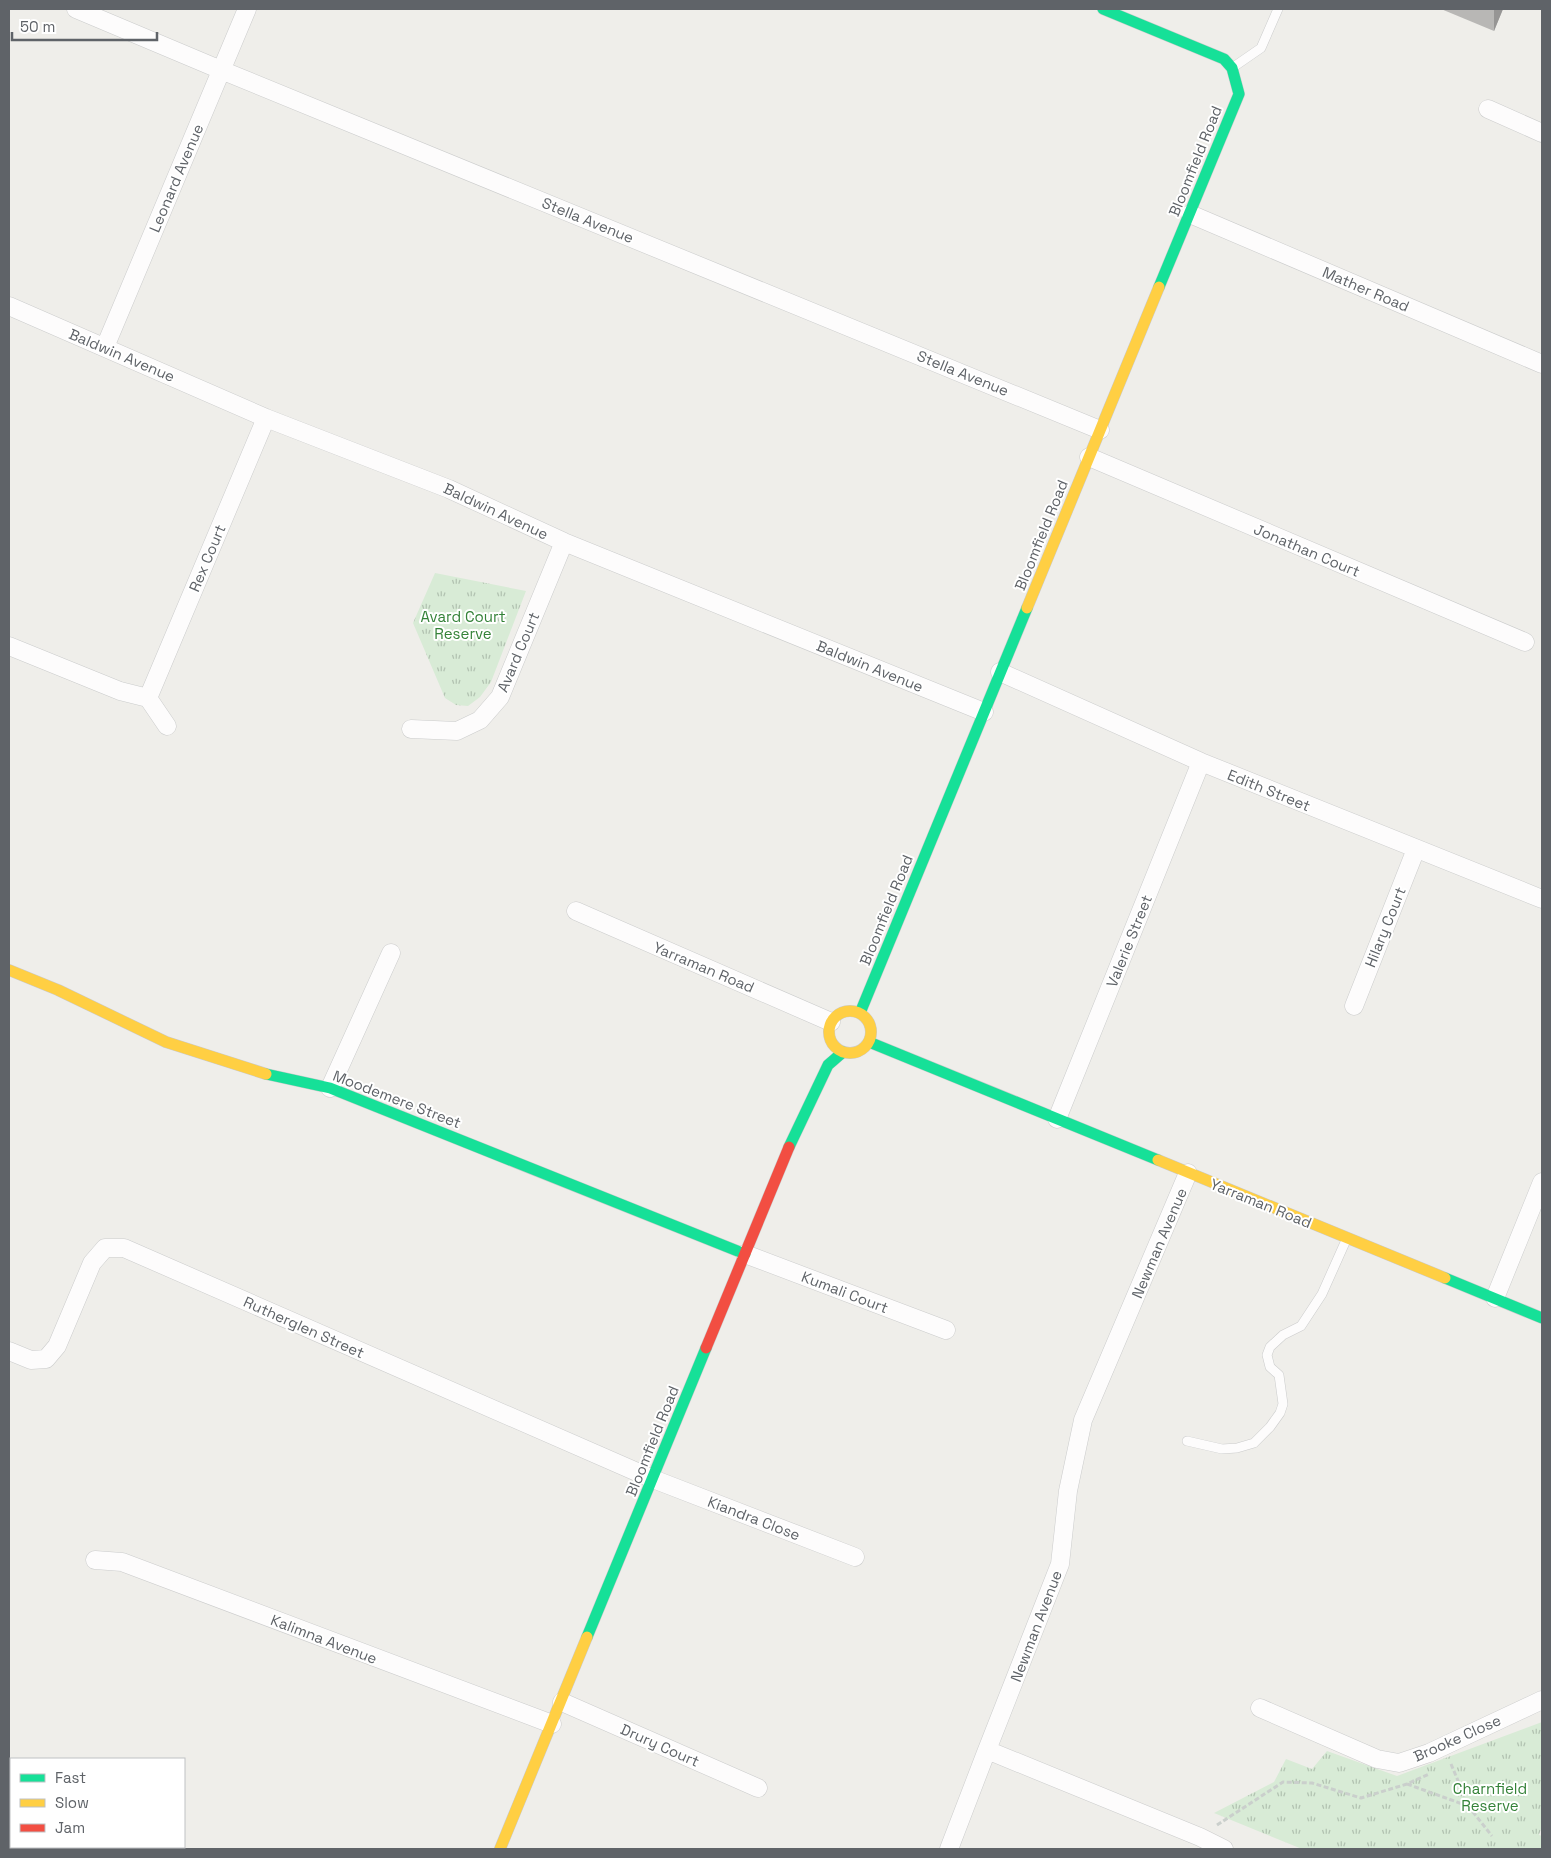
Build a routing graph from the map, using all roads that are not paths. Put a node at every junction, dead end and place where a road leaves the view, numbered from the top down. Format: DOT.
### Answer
graph roads {
  1 [pos="76,9"];
  2 [pos="247,9"];
  3 [pos="1103,9"];
  4 [pos="1278,9"];
  5 [pos="1232,68"];
  6 [pos="221,70"];
  7 [pos="1488,109"];
  8 [pos="1542,134"];
  9 [pos="1190,214"];
  10 [pos="9,306"];
  11 [pos="105,347"];
  12 [pos="1542,364"];
  13 [pos="266,418"];
  14 [pos="1100,430"];
  15 [pos="1089,457"];
  16 [pos="564,542"];
  17 [pos="1525,642"];
  18 [pos="9,646"];
  19 [pos="1000,672"];
  20 [pos="148,698"];
  21 [pos="984,712"];
  22 [pos="167,726"];
  23 [pos="411,729"];
  24 [pos="1201,762"];
  25 [pos="1416,849"];
  26 [pos="1542,899"];
  27 [pos="576,911"];
  28 [pos="391,953"];
  29 [pos="9,970"];
  30 [pos="1354,1006"];
  31 [pos="860,1013"];
  32 [pos="831,1022"];
  33 [pos="869,1042"];
  34 [pos="843,1052"];
  35 [pos="330,1088"];
  36 [pos="1057,1119"];
  37 [pos="1188,1173"];
  38 [pos="1542,1182"];
  39 [pos="1347,1238"];
  40 [pos="745,1254"];
  41 [pos="1495,1298"];
  42 [pos="1542,1318"];
  43 [pos="946,1330"];
  44 [pos="9,1351"];
  45 [pos="1187,1441"];
  46 [pos="653,1479"];
  47 [pos="855,1557"];
  48 [pos="95,1560"];
  49 [pos="1542,1700"];
  50 [pos="562,1702"];
  51 [pos="1260,1708"];
  52 [pos="552,1724"];
  53 [pos="987,1750"];
  54 [pos="758,1788"];
  55 [pos="500,1849"];
  56 [pos="949,1849"];
  57 [pos="1224,1849"];
  1 -- 6 [label="street, Stella Avenue"];
  2 -- 6 [label="street, Leonard Avenue"];
  3 -- 5 [label="street"];
  4 -- 5 [label="lane"];
  5 -- 9 [label="street, Bloomfield Road"];
  6 -- 11 [label="street, Leonard Avenue"];
  6 -- 14 [label="street, Stella Avenue"];
  7 -- 8 [label="street"];
  9 -- 12 [label="street, Mather Road"];
  9 -- 14 [label="street, Bloomfield Road"];
  10 -- 11 [label="street, Baldwin Avenue"];
  11 -- 13 [label="street, Baldwin Avenue"];
  13 -- 16 [label="street, Baldwin Avenue"];
  13 -- 20 [label="street, Rex Court"];
  14 -- 15 [label="street, Bloomfield Road"];
  15 -- 17 [label="street, Jonathan Court"];
  15 -- 19 [label="street, Bloomfield Road"];
  16 -- 21 [label="street, Baldwin Avenue"];
  16 -- 23 [label="street, Avard Court"];
  18 -- 20 [label="street"];
  19 -- 21 [label="street, Bloomfield Road"];
  19 -- 24 [label="street, Edith Street"];
  20 -- 22 [label="street"];
  21 -- 31 [label="street, Bloomfield Road"];
  24 -- 25 [label="street, Edith Street"];
  24 -- 36 [label="street, Valerie Street"];
  25 -- 26 [label="street, Edith Street"];
  25 -- 30 [label="street, Hilary Court"];
  27 -- 32 [label="street, Yarraman Road"];
  28 -- 35 [label="street"];
  29 -- 35 [label="street, Moodemere Street"];
  31 -- 32 [label="street"];
  31 -- 33 [label="street"];
  32 -- 34 [label="street"];
  33 -- 34 [label="street"];
  33 -- 36 [label="street, Yarraman Road"];
  34 -- 40 [label="street, Bloomfield Road"];
  35 -- 40 [label="street, Moodemere Street"];
  36 -- 37 [label="street, Yarraman Road"];
  37 -- 39 [label="street, Yarraman Road"];
  37 -- 53 [label="street, Newman Avenue"];
  38 -- 41 [label="street"];
  39 -- 41 [label="street, Yarraman Road"];
  39 -- 45 [label="lane"];
  40 -- 43 [label="street, Kumali Court"];
  40 -- 46 [label="street, Bloomfield Road"];
  41 -- 42 [label="street, Yarraman Road"];
  44 -- 46 [label="street, Rutherglen Street"];
  46 -- 47 [label="street, Kiandra Close"];
  46 -- 50 [label="street, Bloomfield Road"];
  48 -- 52 [label="street, Kalimna Avenue"];
  49 -- 51 [label="street, Brooke Close"];
  50 -- 52 [label="street, Bloomfield Road"];
  50 -- 54 [label="street, Drury Court"];
  52 -- 55 [label="street, Bloomfield Road"];
  53 -- 56 [label="street, Newman Avenue"];
  53 -- 57 [label="street"];
}
